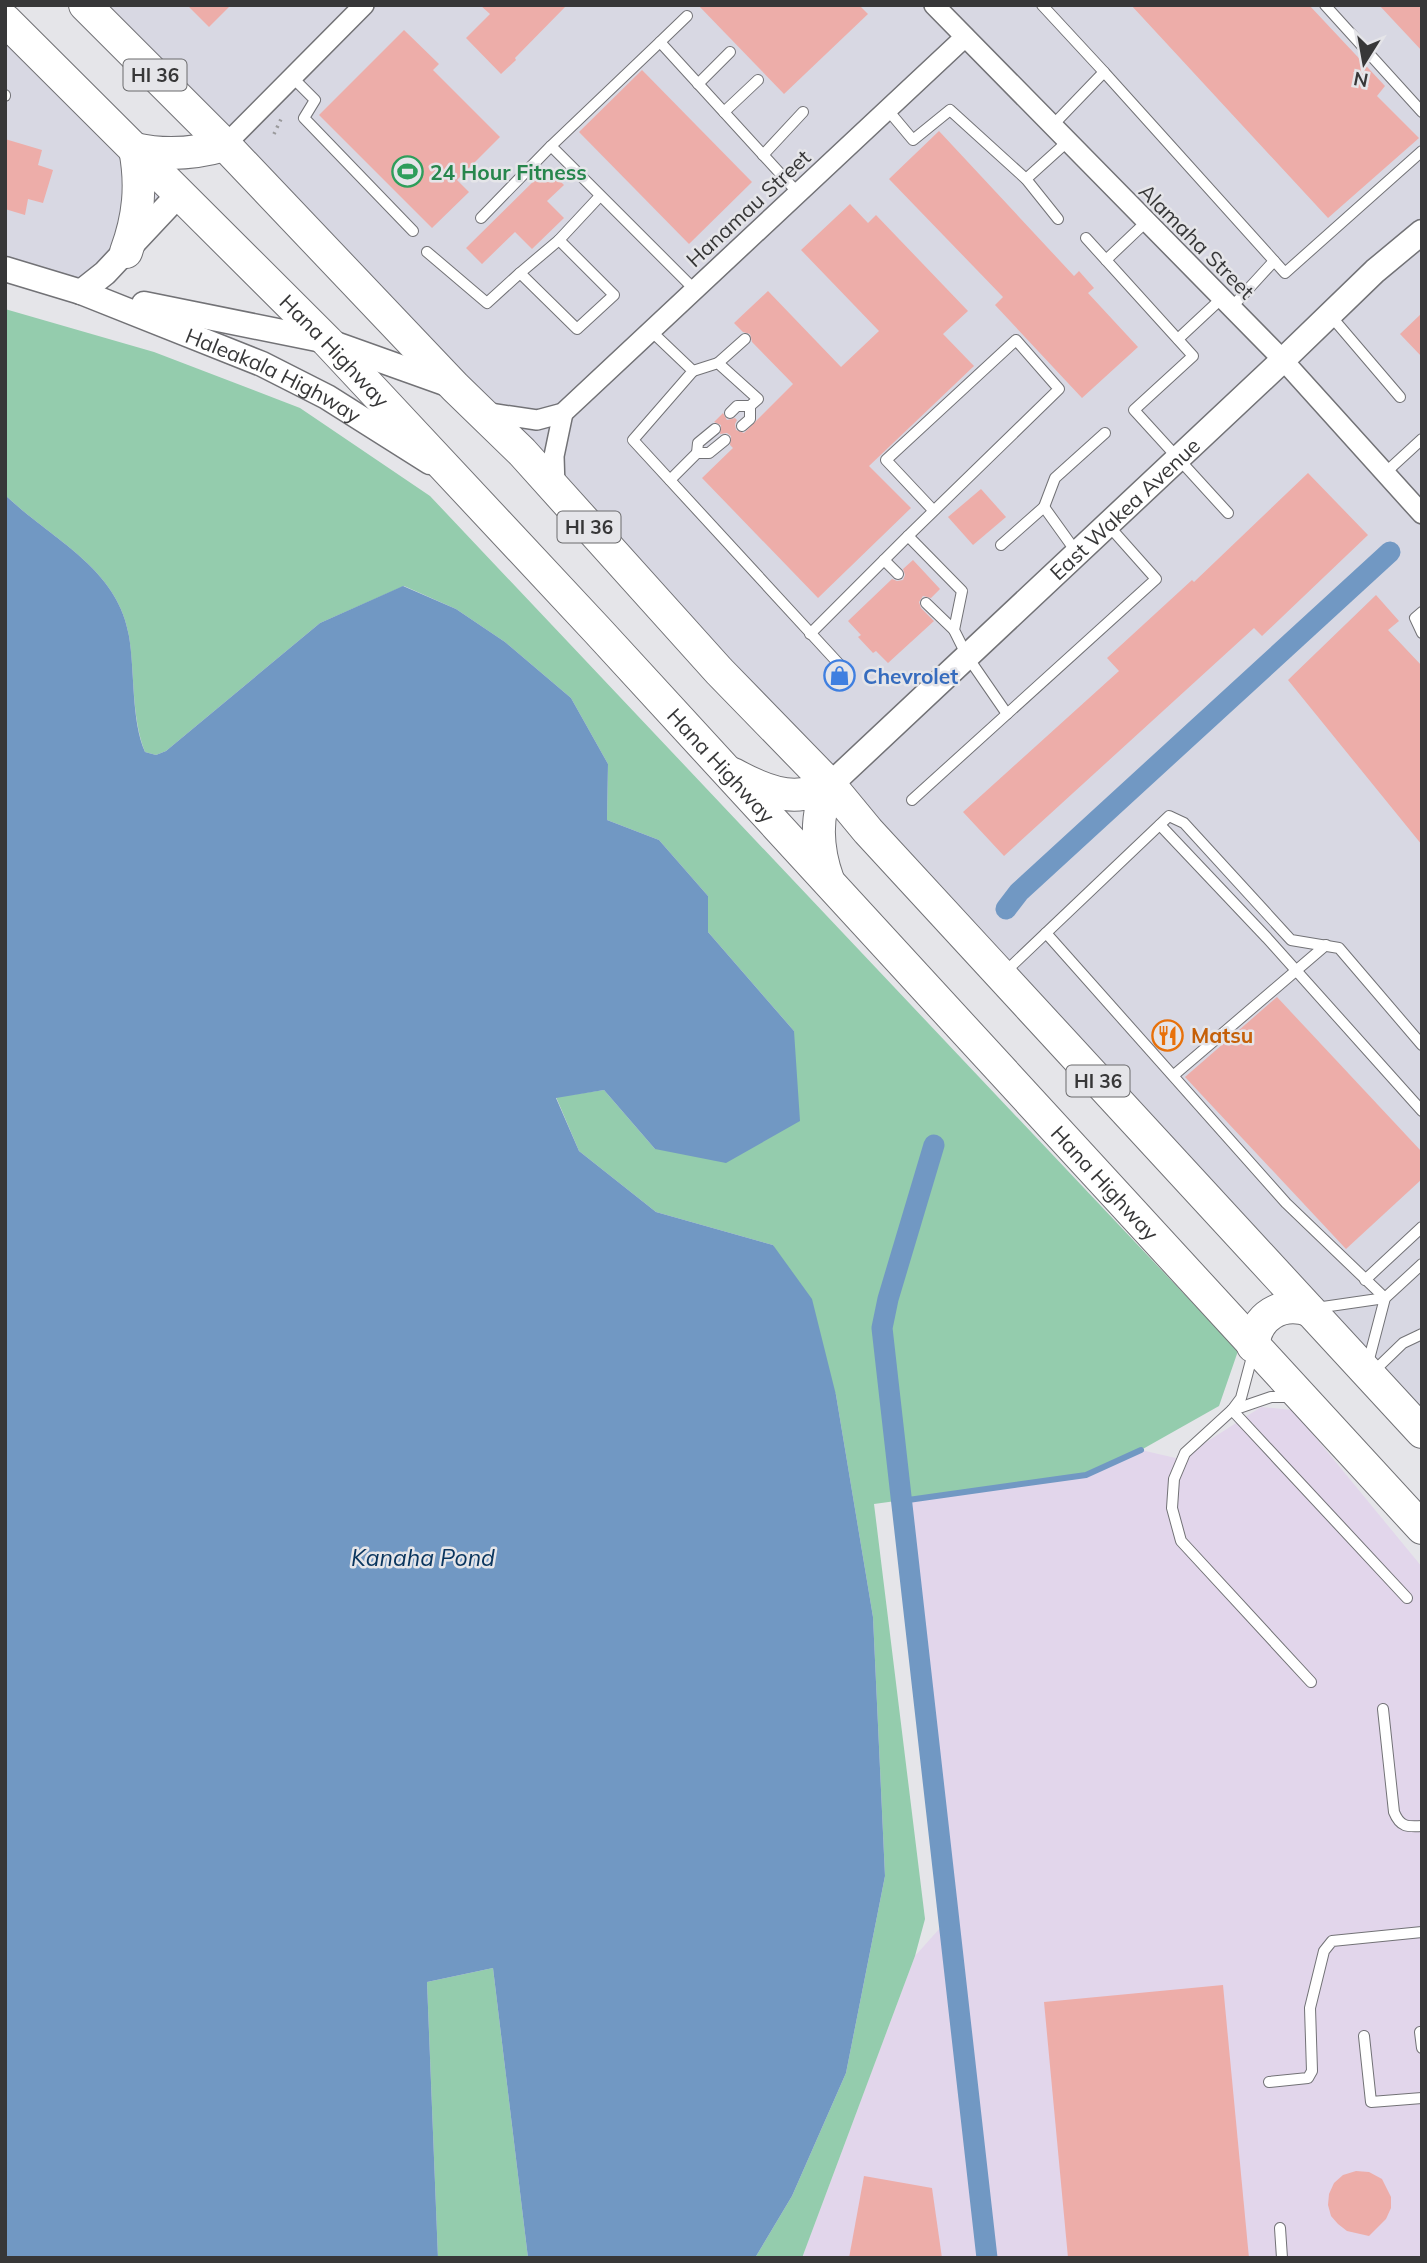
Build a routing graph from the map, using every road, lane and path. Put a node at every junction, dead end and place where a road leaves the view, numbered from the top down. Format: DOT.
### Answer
graph roads {
  1 [pos="85,5"];
  2 [pos="364,5"];
  3 [pos="934,5"];
  4 [pos="1042,5"];
  5 [pos="1325,5"];
  6 [pos="687,16"];
  7 [pos="5,20"];
  8 [pos="965,37"];
  9 [pos="660,42"];
  10 [pos="730,52"];
  11 [pos="1104,72"];
  12 [pos="292,77"];
  13 [pos="758,80"];
  14 [pos="698,84"];
  15 [pos="887,109"];
  16 [pos="724,112"];
  17 [pos="803,112"];
  18 [pos="1422,112"];
  19 [pos="283,115"];
  20 [pos="1052,126"];
  21 [pos="274,134"];
  22 [pos="1067,142"];
  23 [pos="225,145"];
  24 [pos="551,146"];
  25 [pos="135,149"];
  26 [pos="1422,151"];
  27 [pos="763,155"];
  28 [pos="1026,179"];
  29 [pos="180,193"];
  30 [pos="797,193"];
  31 [pos="600,195"];
  32 [pos="481,218"];
  33 [pos="1058,219"];
  34 [pos="1146,222"];
  35 [pos="413,231"];
  36 [pos="1422,232"];
  37 [pos="1086,238"];
  38 [pos="559,240"];
  39 [pos="126,252"];
  40 [pos="427,252"];
  41 [pos="1106,260"];
  42 [pos="1274,261"];
  43 [pos="5,269"];
  44 [pos="520,273"];
  45 [pos="695,290"];
  46 [pos="81,292"];
  47 [pos="1226,303"];
  48 [pos="1330,315"];
  49 [pos="651,331"];
  50 [pos="745,339"];
  51 [pos="1178,339"];
  52 [pos="327,341"];
  53 [pos="1283,360"];
  54 [pos="718,363"];
  55 [pos="693,371"];
  56 [pos="455,387"];
  57 [pos="1400,397"];
  58 [pos="750,406"];
  59 [pos="480,411"];
  60 [pos="563,413"];
  61 [pos="730,413"];
  62 [pos="743,426"];
  63 [pos="715,429"];
  64 [pos="1105,433"];
  65 [pos="1422,439"];
  66 [pos="725,440"];
  67 [pos="697,453"];
  68 [pos="1178,459"];
  69 [pos="1385,473"];
  70 [pos="455,477"];
  71 [pos="670,480"];
  72 [pos="555,490"];
  73 [pos="1044,507"];
  74 [pos="933,510"];
  75 [pos="1228,513"];
  76 [pos="1422,514"];
  77 [pos="1108,524"];
  78 [pos="908,537"];
  79 [pos="1001,545"];
  80 [pos="1077,553"];
  81 [pos="884,560"];
  82 [pos="898,574"];
  83 [pos="926,603"];
  84 [pos="1422,611"];
  85 [pos="954,630"];
  86 [pos="810,634"];
  87 [pos="1422,634"];
  88 [pos="967,656"];
  89 [pos="839,664"];
  90 [pos="1007,714"];
  91 [pos="721,765"];
  92 [pos="830,785"];
  93 [pos="912,800"];
  94 [pos="1160,824"];
  95 [pos="830,884"];
  96 [pos="1046,933"];
  97 [pos="1326,945"];
  98 [pos="1296,970"];
  99 [pos="1001,976"];
  100 [pos="1422,1045"];
  101 [pos="1174,1075"];
  102 [pos="1422,1111"];
  103 [pos="1422,1227"];
  104 [pos="1422,1264"];
  105 [pos="1365,1280"];
  106 [pos="1385,1298"];
  107 [pos="1309,1310"];
  108 [pos="1422,1334"];
  109 [pos="1253,1346"];
  110 [pos="1368,1373"];
  111 [pos="1304,1400"];
  112 [pos="1232,1410"];
  113 [pos="1422,1432"];
  114 [pos="1422,1528"];
  115 [pos="1407,1598"];
  116 [pos="1311,1682"];
  117 [pos="1383,1709"];
  118 [pos="1422,1825"];
  119 [pos="1422,1932"];
  120 [pos="1420,2032"];
  121 [pos="1364,2036"];
  122 [pos="1422,2048"];
  123 [pos="1269,2082"];
  124 [pos="1422,2098"];
  125 [pos="1280,2228"];
  126 [pos="1282,2258"];
  1 -- 23 [label="main road, HI 36"];
  2 -- 12 [label="street"];
  3 -- 8 [label="street, Alamaha Street"];
  4 -- 11 [label="lane"];
  5 -- 18 [label="lane"];
  6 -- 9 [label="lane"];
  7 -- 25 [label="main road, Hana Highway / HI 36"];
  8 -- 15 [label="street, Hanamau Street"];
  8 -- 20 [label="street, Alamaha Street"];
  9 -- 14 [label="lane"];
  9 -- 24 [label="lane"];
  10 -- 14 [label="lane"];
  11 -- 20 [label="lane"];
  11 -- 42 [label="lane"];
  12 -- 23 [label="street"];
  12 -- 35 [label="lane"];
  13 -- 16 [label="lane"];
  14 -- 16 [label="lane"];
  15 -- 28 [label="lane"];
  15 -- 30 [label="street, Hanamau Street"];
  16 -- 27 [label="lane"];
  17 -- 27 [label="lane"];
  19 -- 21 [label="path"];
  20 -- 22 [label="street, Alamaha Street"];
  22 -- 28 [label="lane"];
  22 -- 34 [label="street, Alamaha Street"];
  23 -- 25 [label="main road"];
  23 -- 29 [label="main road"];
  23 -- 56 [label="main road, HI 36"];
  24 -- 31 [label="lane"];
  24 -- 32 [label="lane"];
  25 -- 29 [label="main road, Hana Highway / HI 36"];
  25 -- 39 [label="main road"];
  26 -- 42 [label="lane"];
  27 -- 30 [label="lane"];
  28 -- 33 [label="lane"];
  29 -- 39 [label="street"];
  29 -- 52 [label="main road, Hana Highway / HI 36"];
  30 -- 45 [label="street, Hanamau Street"];
  31 -- 38 [label="lane"];
  31 -- 45 [label="lane"];
  34 -- 41 [label="lane"];
  34 -- 47 [label="street, Alamaha Street"];
  36 -- 48 [label="street, East Wakea Avenue"];
  37 -- 41 [label="lane"];
  38 -- 44 [label="lane"];
  38 -- 44 [label="lane"];
  39 -- 46 [label="street"];
  40 -- 44 [label="lane"];
  41 -- 51 [label="lane"];
  42 -- 47 [label="lane"];
  43 -- 46 [label="street, Haleakala Highway"];
  45 -- 49 [label="street, Hanamau Street"];
  46 -- 52 [label="street, Haleakala Highway"];
  46 -- 70 [label="street, Haleakala Highway"];
  47 -- 51 [label="lane"];
  47 -- 53 [label="street, Alamaha Street"];
  48 -- 53 [label="street, East Wakea Avenue"];
  48 -- 57 [label="lane"];
  49 -- 55 [label="lane"];
  49 -- 60 [label="street, Hanamau Street"];
  50 -- 54 [label="lane"];
  51 -- 68 [label="lane"];
  52 -- 56 [label="street, Haleakala Highway"];
  52 -- 70 [label="main road, Hana Highway / HI 36"];
  53 -- 68 [label="street, East Wakea Avenue"];
  53 -- 69 [label="street, Alamaha Street"];
  54 -- 55 [label="lane"];
  54 -- 58 [label="lane"];
  55 -- 71 [label="lane"];
  56 -- 59 [label="main road, HI 36"];
  58 -- 61 [label="lane"];
  58 -- 62 [label="lane"];
  59 -- 60 [label="street"];
  59 -- 72 [label="main road, HI 36"];
  60 -- 72 [label="street"];
  63 -- 67 [label="lane"];
  64 -- 73 [label="lane"];
  65 -- 69 [label="lane"];
  66 -- 67 [label="lane"];
  67 -- 71 [label="lane"];
  68 -- 75 [label="lane"];
  68 -- 77 [label="street, East Wakea Avenue"];
  69 -- 76 [label="street, Alamaha Street"];
  70 -- 91 [label="main road, Hana Highway / HI 36"];
  71 -- 86 [label="lane"];
  72 -- 92 [label="main road, HI 36"];
  73 -- 79 [label="lane"];
  73 -- 80 [label="lane"];
  74 -- 74 [label="lane"];
  74 -- 78 [label="lane"];
  77 -- 80 [label="street, East Wakea Avenue"];
  77 -- 90 [label="lane"];
  78 -- 81 [label="lane"];
  78 -- 85 [label="lane"];
  80 -- 88 [label="street, East Wakea Avenue"];
  81 -- 82 [label="lane"];
  81 -- 86 [label="lane"];
  83 -- 85 [label="lane"];
  84 -- 87 [label="lane"];
  85 -- 88 [label="lane"];
  86 -- 89 [label="lane"];
  88 -- 90 [label="lane"];
  88 -- 92 [label="street, East Wakea Avenue"];
  90 -- 93 [label="lane"];
  91 -- 92 [label="main road, HI 36"];
  91 -- 95 [label="main road, Hana Highway / HI 36"];
  92 -- 95 [label="main road, HI 36"];
  92 -- 99 [label="main road, HI 36"];
  94 -- 96 [label="lane"];
  94 -- 97 [label="lane"];
  94 -- 98 [label="lane"];
  95 -- 109 [label="main road, Hana Highway / HI 36"];
  96 -- 99 [label="lane"];
  96 -- 101 [label="lane"];
  97 -- 98 [label="lane"];
  97 -- 100 [label="lane"];
  98 -- 101 [label="lane"];
  98 -- 102 [label="lane"];
  99 -- 107 [label="main road, HI 36"];
  101 -- 105 [label="lane"];
  103 -- 105 [label="lane"];
  104 -- 106 [label="lane"];
  105 -- 106 [label="lane"];
  106 -- 107 [label="lane"];
  106 -- 110 [label="lane"];
  107 -- 109 [label="main road"];
  107 -- 110 [label="main road, HI 36"];
  108 -- 110 [label="lane"];
  109 -- 111 [label="main road, Hana Highway / HI 36"];
  109 -- 112 [label="lane"];
  110 -- 113 [label="main road, HI 36"];
  111 -- 112 [label="lane"];
  111 -- 114 [label="main road, Hana Highway / HI 36"];
  112 -- 115 [label="lane"];
  112 -- 116 [label="lane"];
  117 -- 118 [label="lane"];
  119 -- 123 [label="lane"];
  120 -- 122 [label="lane"];
  121 -- 124 [label="lane"];
  125 -- 126 [label="lane"];
}
